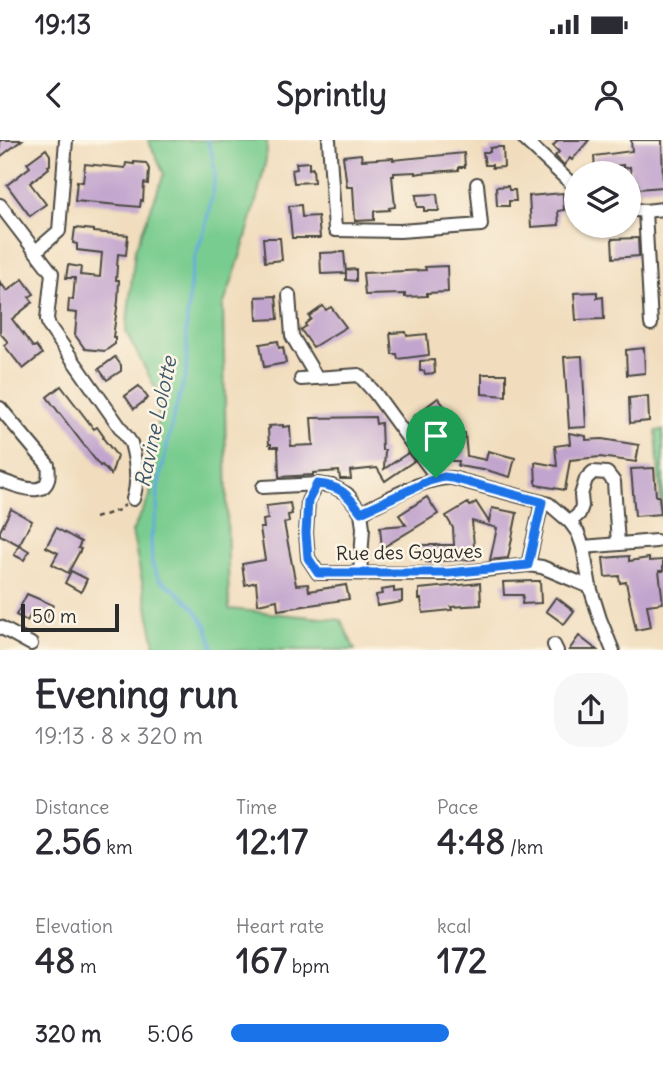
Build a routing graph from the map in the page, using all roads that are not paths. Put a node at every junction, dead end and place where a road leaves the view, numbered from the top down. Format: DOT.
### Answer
graph roads {
  1 [pos="66,140"];
  2 [pos="329,140"];
  3 [pos="525,140"];
  4 [pos="564,177"];
  5 [pos="477,184"];
  6 [pos="0,205"];
  7 [pos="663,209"];
  8 [pos="641,211"];
  9 [pos="645,211"];
  10 [pos="36,251"];
  11 [pos="289,295"];
  12 [pos="651,324"];
  13 [pos="317,378"];
  14 [pos="301,379"];
  15 [pos="0,408"];
  16 [pos="436,478"];
  17 [pos="0,480"];
  18 [pos="317,484"];
  19 [pos="263,487"];
  20 [pos="133,499"];
  21 [pos="542,502"];
  22 [pos="361,512"];
  23 [pos="570,522"];
  24 [pos="656,541"];
  25 [pos="618,544"];
  26 [pos="583,547"];
  27 [pos="528,565"];
  28 [pos="360,573"];
  29 [pos="590,587"];
  30 [pos="0,627"];
  31 [pos="31,644"];
  32 [pos="613,650"];
  1 -- 10 [label="street"];
  2 -- 5 [label="street"];
  3 -- 4 [label="street"];
  6 -- 10 [label="street"];
  7 -- 9 [label="street"];
  8 -- 9 [label="street"];
  9 -- 12 [label="street"];
  10 -- 20 [label="street"];
  11 -- 13 [label="street"];
  13 -- 14 [label="street"];
  13 -- 16 [label="street"];
  15 -- 17 [label="street"];
  16 -- 21 [label="street"];
  16 -- 22 [label="street"];
  18 -- 19 [label="street"];
  18 -- 22 [label="street"];
  18 -- 28 [label="street, Rue des Goyaves"];
  21 -- 23 [label="street"];
  21 -- 27 [label="street"];
  22 -- 28 [label="street"];
  23 -- 25 [label="street"];
  23 -- 26 [label="street"];
  24 -- 25 [label="street"];
  25 -- 26 [label="street"];
  26 -- 29 [label="street"];
  27 -- 28 [label="street, Rue des Goyaves"];
  27 -- 29 [label="street, Rue des Goyaves"];
  29 -- 32 [label="street"];
  30 -- 31 [label="street"];
}
